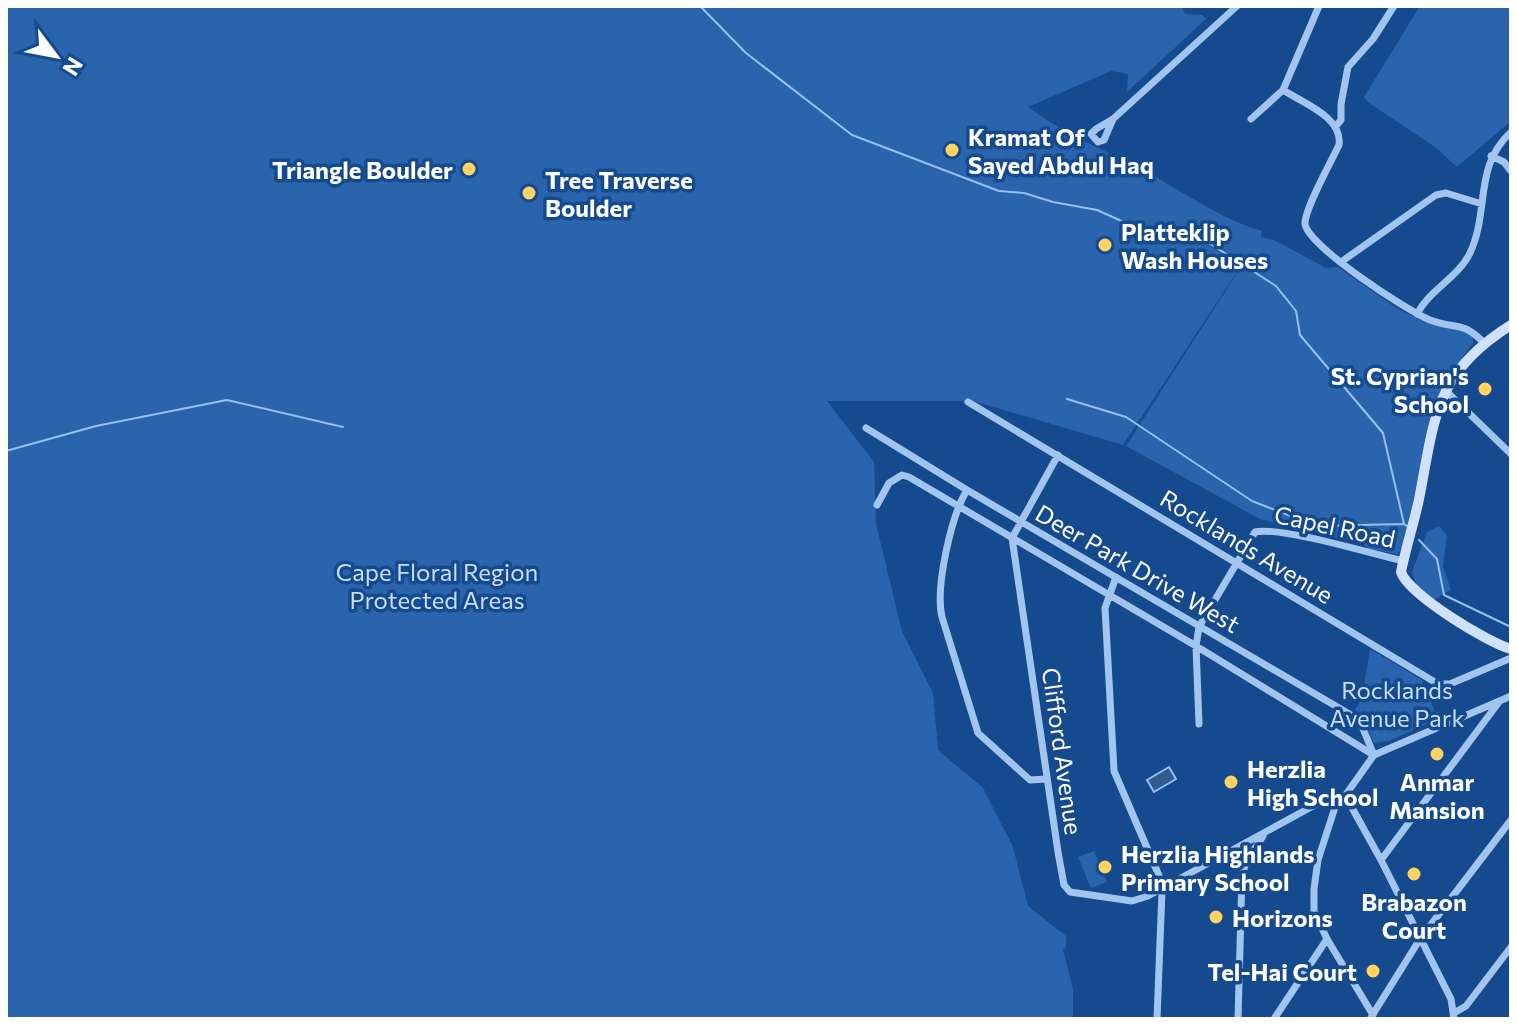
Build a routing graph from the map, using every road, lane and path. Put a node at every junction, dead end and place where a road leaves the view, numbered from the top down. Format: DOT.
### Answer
graph roads {
  1 [pos="1237,6"];
  2 [pos="1319,6"];
  3 [pos="1394,6"];
  4 [pos="1283,90"];
  5 [pos="1113,119"];
  6 [pos="1251,119"];
  7 [pos="1336,126"];
  8 [pos="1511,132"];
  9 [pos="1491,156"];
  10 [pos="1511,171"];
  11 [pos="1482,204"];
  12 [pos="1341,262"];
  13 [pos="1417,314"];
  14 [pos="1511,325"];
  15 [pos="1484,343"];
  16 [pos="1445,390"];
  17 [pos="968,402"];
  18 [pos="866,428"];
  19 [pos="1511,454"];
  20 [pos="1058,455"];
  21 [pos="967,490"];
  22 [pos="877,505"];
  23 [pos="957,506"];
  24 [pos="1020,521"];
  25 [pos="1012,538"];
  26 [pos="1403,561"];
  27 [pos="1236,562"];
  28 [pos="1116,577"];
  29 [pos="1109,596"];
  30 [pos="1199,627"];
  31 [pos="1196,646"];
  32 [pos="1511,649"];
  33 [pos="1511,658"];
  34 [pos="1511,696"];
  35 [pos="1501,700"];
  36 [pos="1468,715"];
  37 [pos="1199,724"];
  38 [pos="1361,724"];
  39 [pos="1479,729"];
  40 [pos="1350,740"];
  41 [pos="1374,755"];
  42 [pos="1046,779"];
  43 [pos="1346,797"];
  44 [pos="1337,801"];
  45 [pos="1511,820"];
  46 [pos="1267,831"];
  47 [pos="1381,860"];
  48 [pos="1162,891"];
  49 [pos="1327,939"];
  50 [pos="1420,939"];
  51 [pos="1511,947"];
  52 [pos="1454,1016"];
  53 [pos="1372,1017"];
  54 [pos="1157,1019"];
  55 [pos="1238,1019"];
  56 [pos="1274,1019"];
  1 -- 5 [label="street"];
  2 -- 4 [label="street"];
  3 -- 7 [label="street"];
  4 -- 6 [label="street"];
  4 -- 7 [label="street"];
  7 -- 12 [label="street"];
  8 -- 9 [label="street"];
  9 -- 10 [label="street"];
  9 -- 11 [label="street"];
  11 -- 12 [label="street"];
  11 -- 13 [label="street"];
  12 -- 13 [label="street"];
  13 -- 15 [label="street"];
  14 -- 15 [label="street"];
  15 -- 16 [label="street"];
  16 -- 19 [label="street"];
  16 -- 26 [label="street"];
  17 -- 20 [label="street, Rocklands Avenue"];
  18 -- 21 [label="street, Deer Park Drive West"];
  20 -- 24 [label="street"];
  20 -- 27 [label="street, Rocklands Avenue"];
  21 -- 23 [label="street"];
  21 -- 24 [label="street, Deer Park Drive West"];
  22 -- 23 [label="street"];
  23 -- 25 [label="street"];
  23 -- 42 [label="street"];
  24 -- 25 [label="street"];
  24 -- 28 [label="street, Deer Park Drive West"];
  25 -- 29 [label="street"];
  25 -- 42 [label="street, Clifford Avenue"];
  26 -- 27 [label="street, Capel Road"];
  26 -- 32 [label="street, Capel Road"];
  27 -- 30 [label="street"];
  27 -- 33 [label="street, Rocklands Avenue"];
  28 -- 29 [label="street"];
  28 -- 30 [label="street, Deer Park Drive West"];
  29 -- 31 [label="street"];
  29 -- 48 [label="street"];
  30 -- 31 [label="street"];
  30 -- 38 [label="street, Deer Park Drive West"];
  31 -- 37 [label="street"];
  31 -- 40 [label="street"];
  34 -- 35 [label="street"];
  35 -- 36 [label="street"];
  35 -- 39 [label="street"];
  36 -- 39 [label="street"];
  36 -- 41 [label="street"];
  38 -- 40 [label="street"];
  38 -- 41 [label="street"];
  39 -- 47 [label="street"];
  40 -- 41 [label="street"];
  41 -- 43 [label="street"];
  42 -- 48 [label="street, Clifford Avenue"];
  43 -- 44 [label="street"];
  43 -- 47 [label="street"];
  44 -- 46 [label="street"];
  44 -- 49 [label="street"];
  45 -- 50 [label="street"];
  46 -- 48 [label="street"];
  46 -- 55 [label="street"];
  47 -- 50 [label="street"];
  48 -- 54 [label="street"];
  49 -- 53 [label="street"];
  49 -- 56 [label="street"];
  50 -- 52 [label="street"];
  50 -- 53 [label="street"];
  51 -- 52 [label="street"];
}
